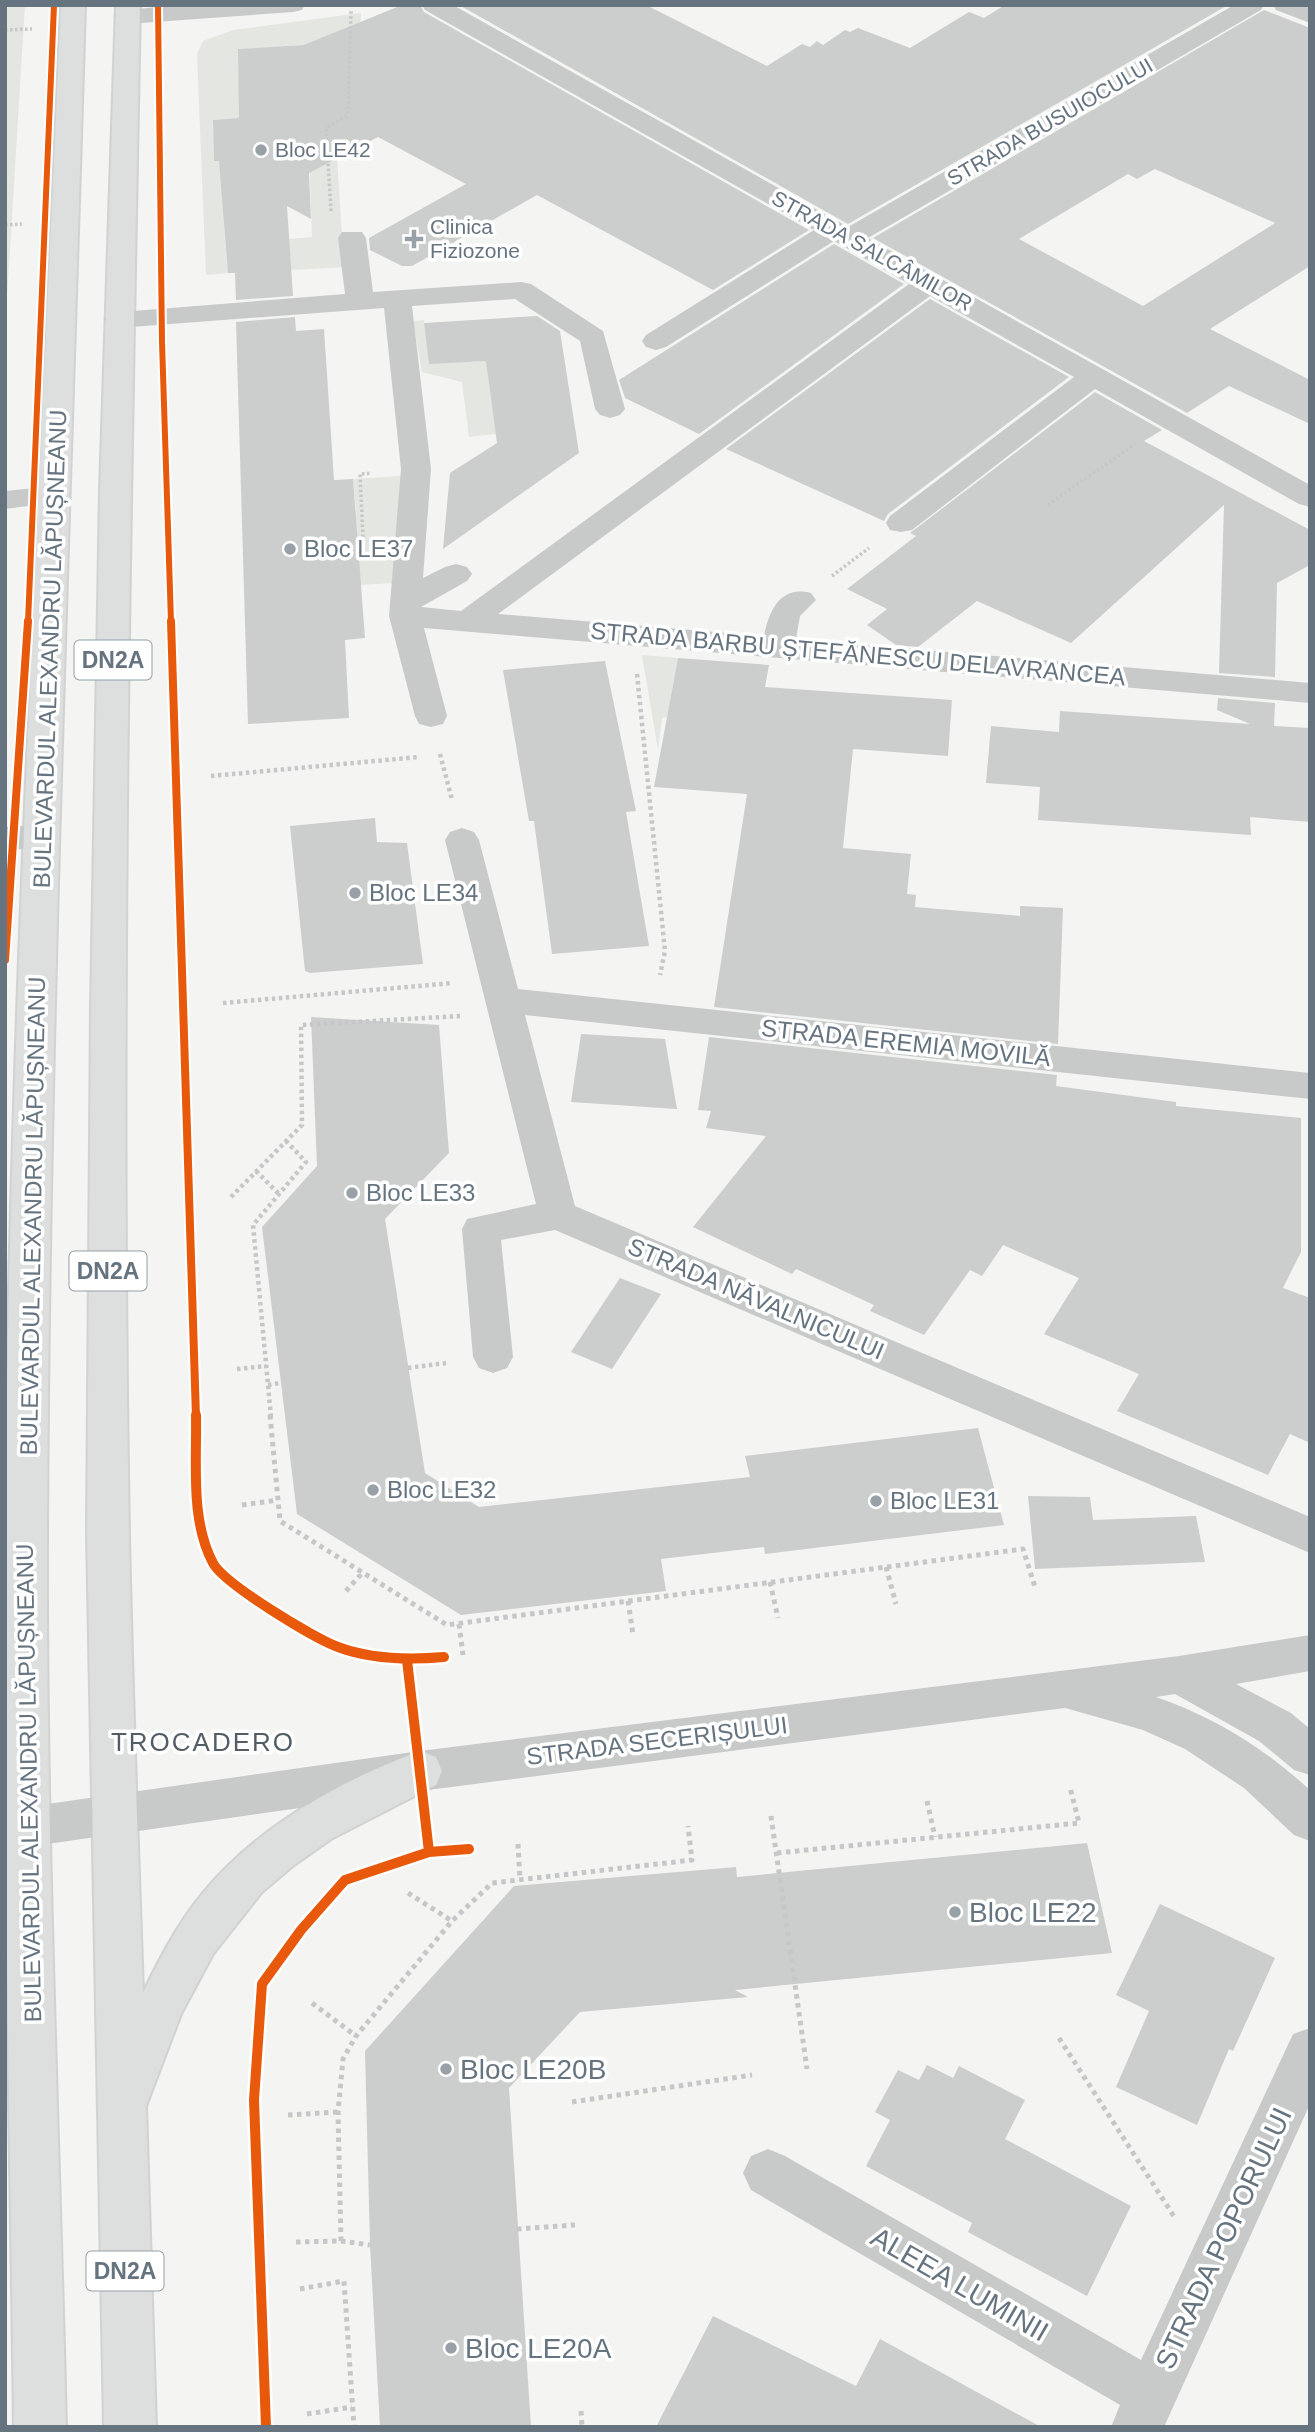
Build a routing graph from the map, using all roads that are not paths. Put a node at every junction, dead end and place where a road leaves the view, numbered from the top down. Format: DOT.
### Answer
graph roads {
  1 [pos="73,5"];
  2 [pos="293,5"];
  3 [pos="434,5"];
  4 [pos="1252,5"];
  5 [pos="1285,5"];
  6 [pos="127,10"];
  7 [pos="1310,16"];
  8 [pos="342,229"];
  9 [pos="841,234"];
  10 [pos="929,283"];
  11 [pos="397,300"];
  12 [pos="360,302"];
  13 [pos="118,319"];
  14 [pos="656,341"];
  15 [pos="1094,376"];
  16 [pos="610,409"];
  17 [pos="55,495"];
  18 [pos="1310,498"];
  19 [pos="5,500"];
  20 [pos="901,523"];
  21 [pos="456,574"];
  22 [pos="800,600"];
  23 [pos="406,608"];
  24 [pos="468,621"];
  25 [pos="778,648"];
  26 [pos="1310,693"];
  27 [pos="431,716"];
  28 [pos="24,838"];
  29 [pos="462,840"];
  30 [pos="502,997"];
  31 [pos="1310,1086"];
  32 [pos="558,1215"];
  33 [pos="493,1357"];
  34 [pos="1310,1536"];
  35 [pos="26,1542"];
  36 [pos="5,1594"];
  37 [pos="1310,1653"];
  38 [pos="1179,1675"];
  39 [pos="1062,1690"];
  40 [pos="1310,1756"];
  41 [pos="420,1771"];
  42 [pos="115,1815"];
  43 [pos="1310,1821"];
  44 [pos="17,1828"];
  45 [pos="1310,2050"];
  46 [pos="121,2115"];
  47 [pos="768,2173"];
  48 [pos="1144,2411"];
  49 [pos="40,2427"];
  50 [pos="130,2427"];
  1 -- 17 [label="main road, BULEVARDUL ALEXANDRU LĂPUȘNEANU"];
  2 -- 6 [label="street"];
  3 -- 9 [label="street, STRADA SALCÂMILOR"];
  4 -- 9 [label="street, STRADA BUSUIOCULUI"];
  5 -- 7 [label="street"];
  6 -- 13 [label="main road, DN2A"];
  8 -- 12 [label="street"];
  9 -- 10 [label="street, STRADA SALCÂMILOR"];
  9 -- 14 [label="street, STRADA BUSUIOCULUI"];
  10 -- 15 [label="street, STRADA SALCÂMILOR"];
  10 -- 24 [label="street"];
  11 -- 12 [label="street"];
  11 -- 16 [label="street"];
  11 -- 23 [label="street"];
  12 -- 13 [label="street"];
  13 -- 42 [label="main road, DN2A"];
  15 -- 18 [label="street, STRADA SALCÂMILOR"];
  15 -- 20 [label="street"];
  17 -- 19 [label="street"];
  17 -- 28 [label="main road, BULEVARDUL ALEXANDRU LĂPUȘNEANU"];
  21 -- 23 [label="street"];
  22 -- 25 [label="street"];
  23 -- 24 [label="street, STRADA BARBU ȘTEFĂNESCU DELAVRANCEA"];
  23 -- 27 [label="street"];
  24 -- 25 [label="street, STRADA BARBU ȘTEFĂNESCU DELAVRANCEA"];
  25 -- 26 [label="street, STRADA BARBU ȘTEFĂNESCU DELAVRANCEA"];
  28 -- 35 [label="main road, BULEVARDUL ALEXANDRU LĂPUȘNEANU"];
  29 -- 30 [label="street"];
  30 -- 31 [label="street, STRADA EREMIA MOVILĂ"];
  30 -- 32 [label="street"];
  32 -- 33 [label="street"];
  32 -- 34 [label="street, STRADA NĂVALNICULUI"];
  35 -- 36 [label="main road"];
  35 -- 44 [label="main road, BULEVARDUL ALEXANDRU LĂPUȘNEANU"];
  37 -- 38 [label="street, STRADA SECERIȘULUI"];
  38 -- 39 [label="street, STRADA SECERIȘULUI"];
  38 -- 40 [label="street"];
  39 -- 41 [label="street, STRADA SECERIȘULUI"];
  39 -- 43 [label="street"];
  41 -- 42 [label="street, STRADA SECERIȘULUI"];
  41 -- 46 [label="main road"];
  42 -- 44 [label="street, STRADA SECERIȘULUI"];
  42 -- 46 [label="main road, DN2A"];
  44 -- 49 [label="main road, BULEVARDUL ALEXANDRU LĂPUȘNEANU"];
  45 -- 48 [label="street, STRADA POPORULUI"];
  46 -- 50 [label="main road, DN2A"];
  47 -- 48 [label="street, ALEEA LUMINII"];
}
